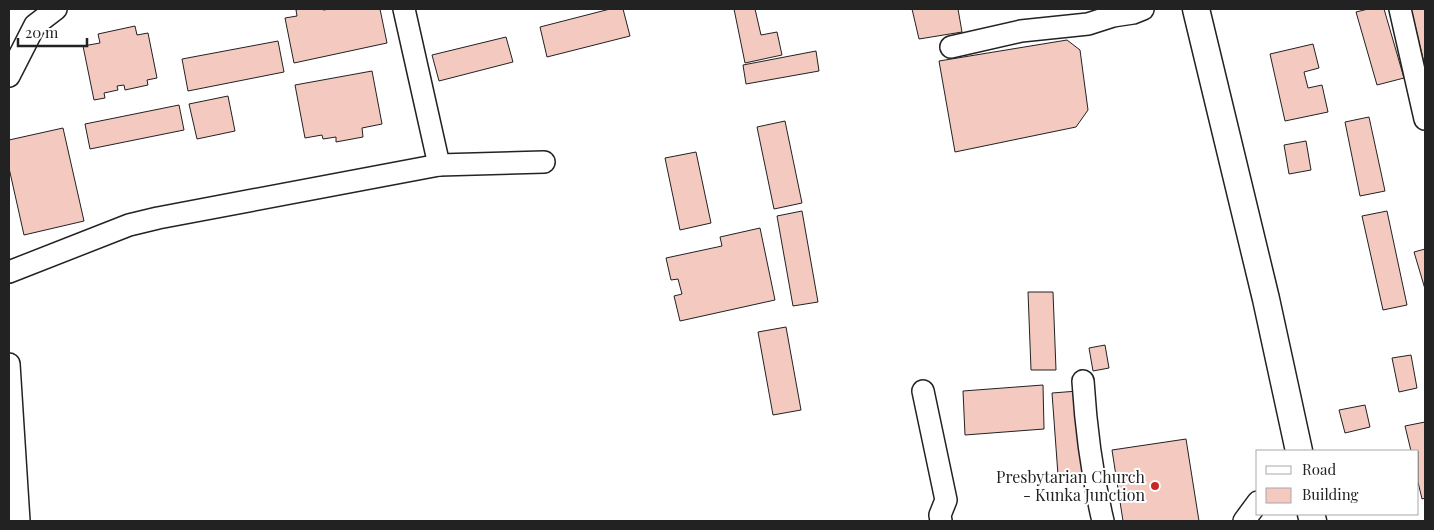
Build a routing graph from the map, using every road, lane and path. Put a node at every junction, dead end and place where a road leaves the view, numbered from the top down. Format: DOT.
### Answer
graph roads {
  1 [pos="56,9"];
  2 [pos="404,9"];
  3 [pos="1143,9"];
  4 [pos="1196,9"];
  5 [pos="1400,9"];
  6 [pos="951,47"];
  7 [pos="9,76"];
  8 [pos="1425,119"];
  9 [pos="544,162"];
  10 [pos="439,165"];
  11 [pos="9,272"];
  12 [pos="9,364"];
  13 [pos="1083,381"];
  14 [pos="923,391"];
  15 [pos="1299,450"];
  16 [pos="1256,505"];
  17 [pos="19,521"];
  18 [pos="941,521"];
  19 [pos="1103,521"];
  20 [pos="1244,521"];
  1 -- 7 [label="street"];
  2 -- 10 [label="street"];
  3 -- 6 [label="street"];
  4 -- 15 [label="street"];
  5 -- 8 [label="street"];
  9 -- 10 [label="street"];
  10 -- 11 [label="street"];
  12 -- 17 [label="street"];
  13 -- 19 [label="street"];
  14 -- 18 [label="street"];
  16 -- 20 [label="street"];
}
